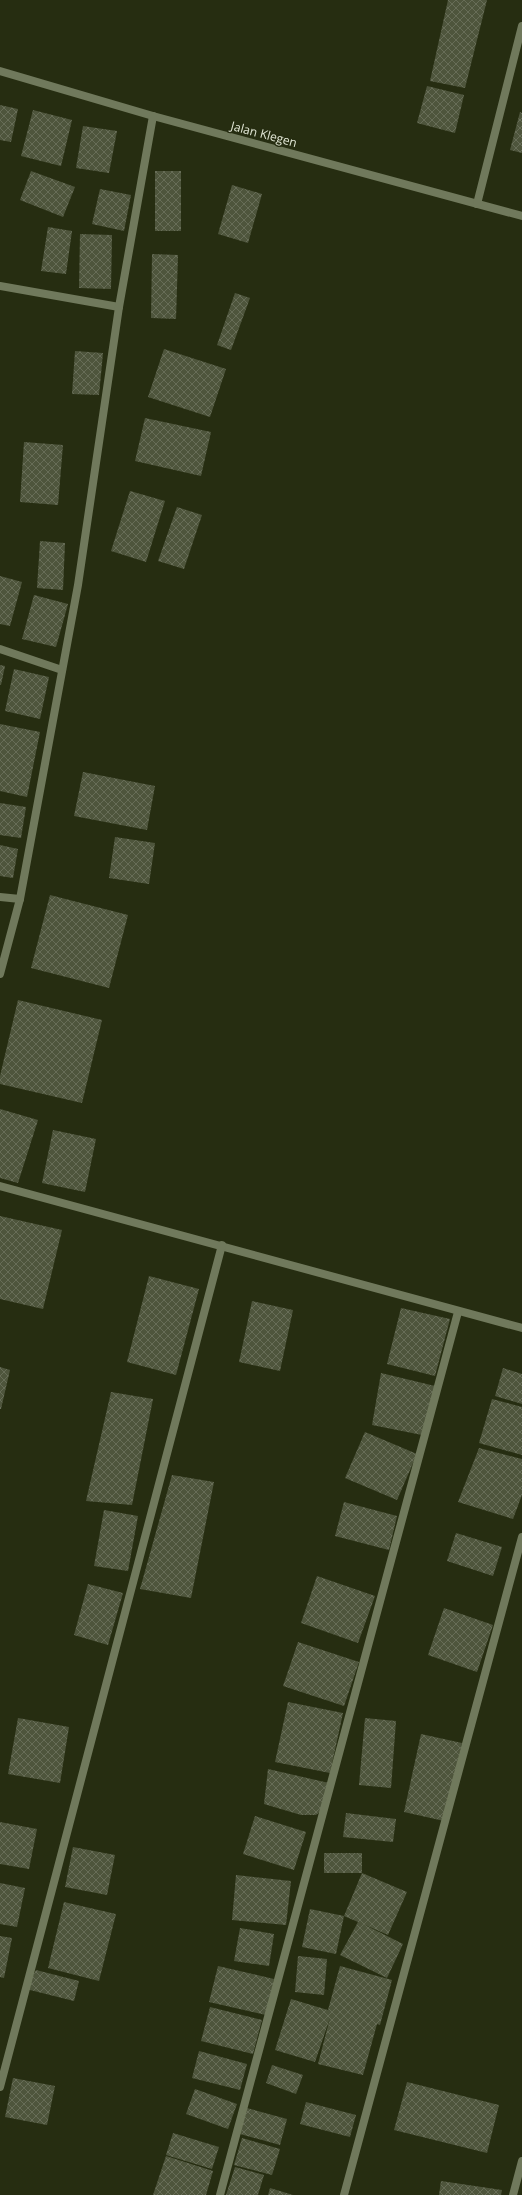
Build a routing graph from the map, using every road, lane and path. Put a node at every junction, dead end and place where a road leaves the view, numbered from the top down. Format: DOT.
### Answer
graph roads {
  1 [pos="522,26"];
  2 [pos="0,71"];
  3 [pos="153,116"];
  4 [pos="477,204"];
  5 [pos="522,216"];
  6 [pos="0,286"];
  7 [pos="119,307"];
  8 [pos="0,649"];
  9 [pos="62,670"];
  10 [pos="0,897"];
  11 [pos="20,899"];
  12 [pos="0,974"];
  13 [pos="0,1186"];
  14 [pos="222,1245"];
  15 [pos="458,1312"];
  16 [pos="522,1328"];
  17 [pos="522,1537"];
  18 [pos="0,2087"];
  19 [pos="522,2161"];
  20 [pos="220,2195"];
  21 [pos="344,2195"];
  22 [pos="513,2195"];
  1 -- 4 [label="street"];
  2 -- 3 [label="street, Jalan Klegen"];
  3 -- 4 [label="street, Jalan Klegen"];
  3 -- 7 [label="street"];
  4 -- 5 [label="street, Jalan Klegen"];
  6 -- 7 [label="street"];
  7 -- 9 [label="street"];
  8 -- 9 [label="street"];
  9 -- 11 [label="street"];
  10 -- 11 [label="street"];
  11 -- 12 [label="street"];
  13 -- 14 [label="street"];
  14 -- 15 [label="street"];
  14 -- 18 [label="street"];
  15 -- 16 [label="street"];
  15 -- 20 [label="street"];
  17 -- 21 [label="street"];
  19 -- 22 [label="street"];
}
